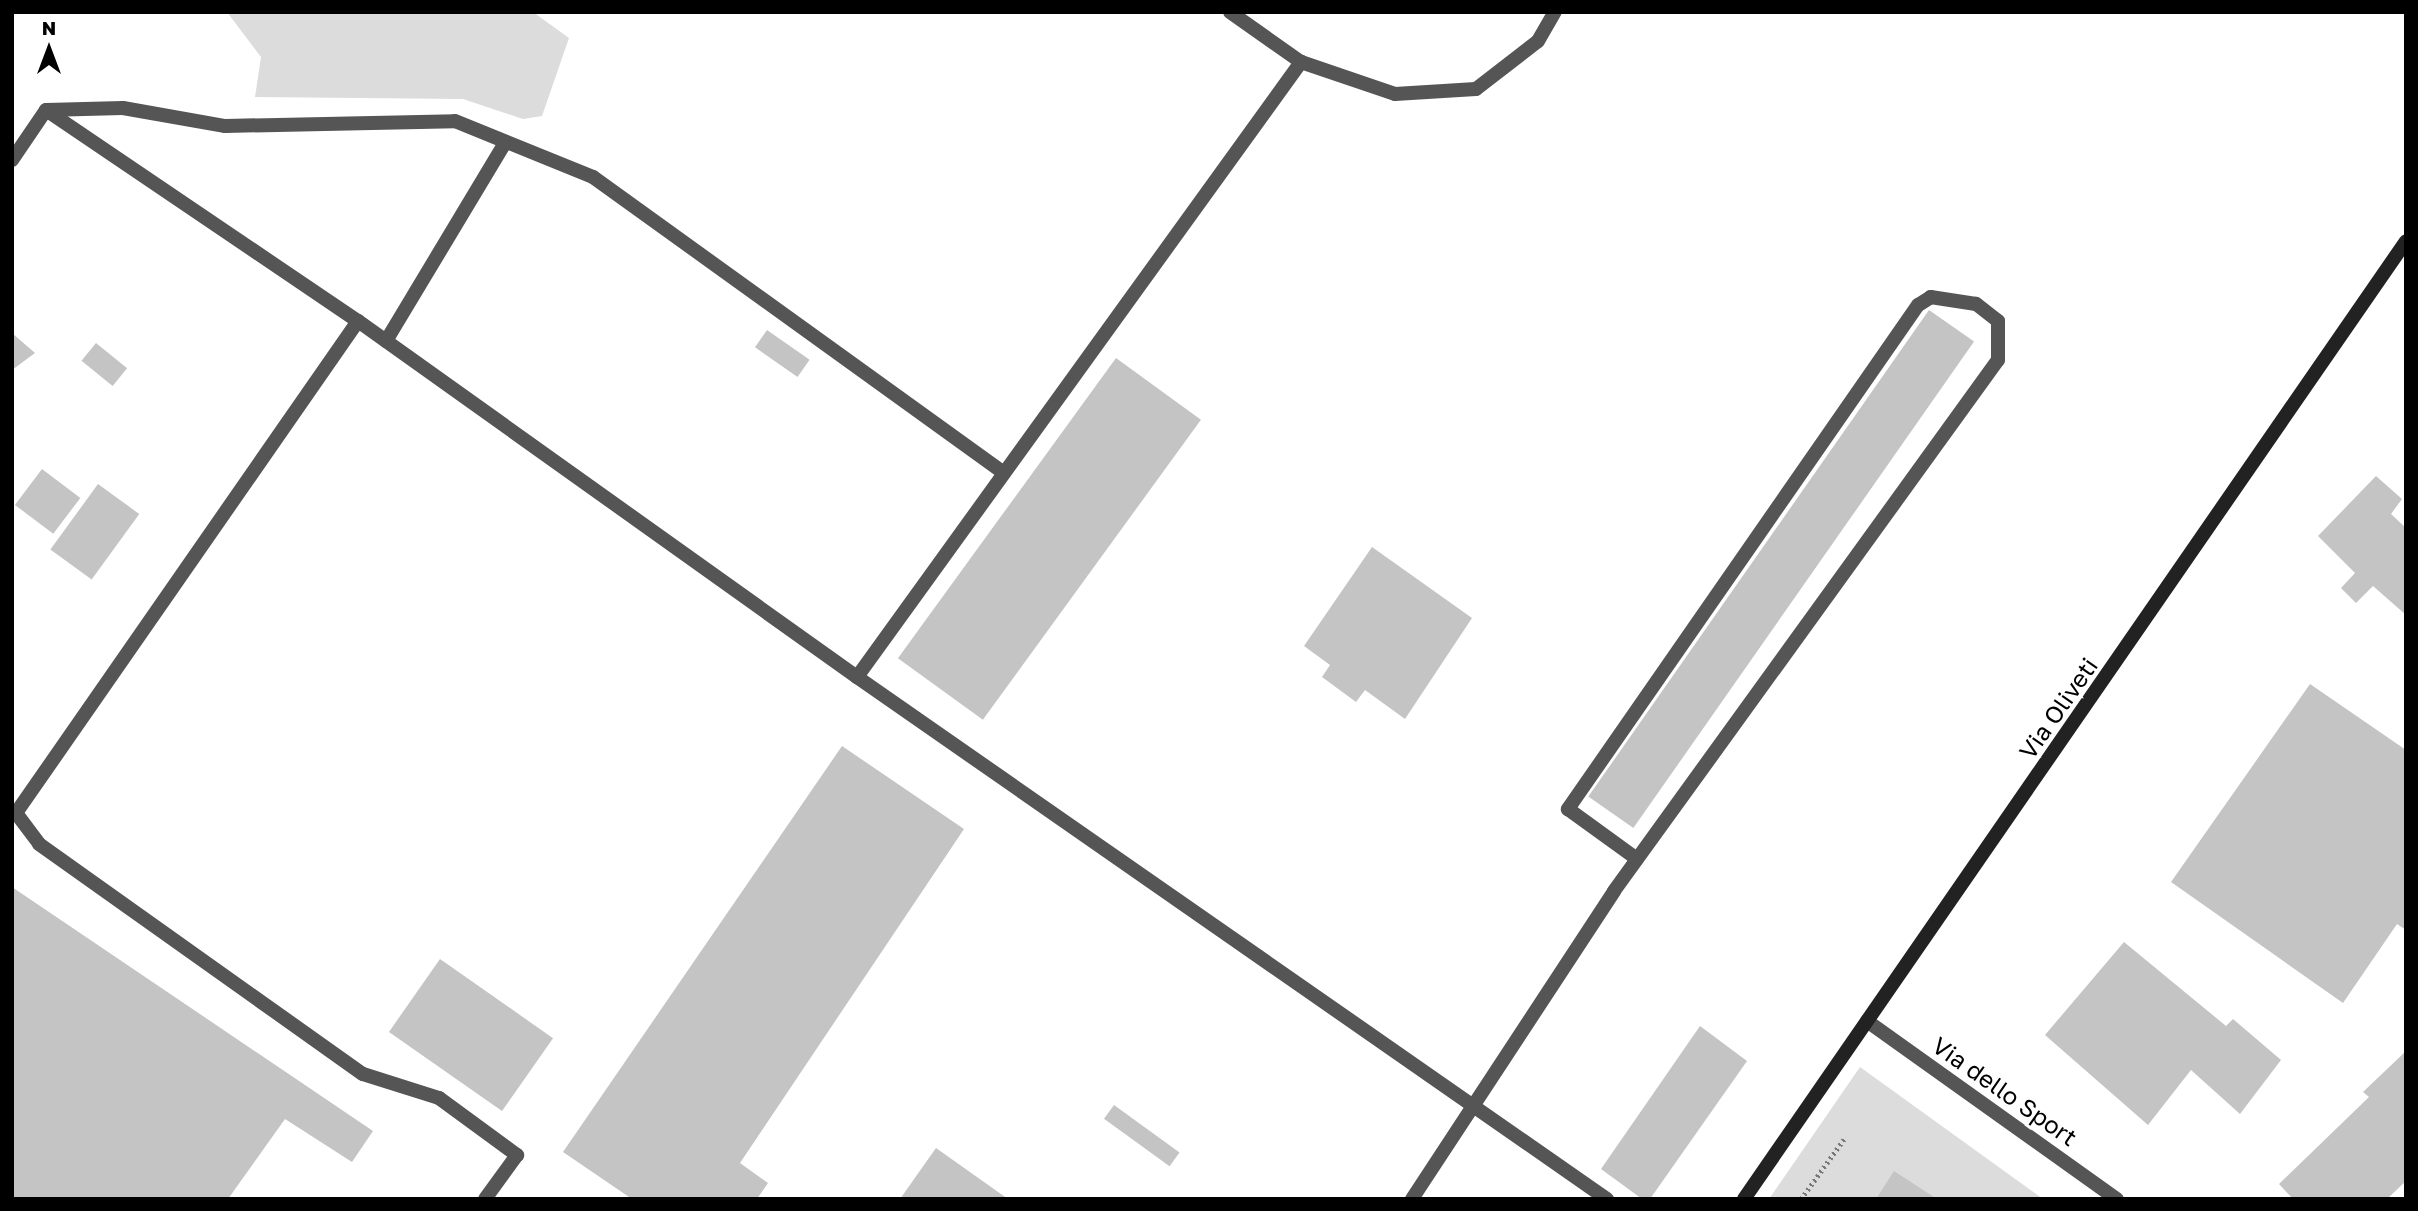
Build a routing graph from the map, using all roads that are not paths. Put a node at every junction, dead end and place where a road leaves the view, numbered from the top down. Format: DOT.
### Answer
graph roads {
  1 [pos="1230,12"];
  2 [pos="1555,12"];
  3 [pos="1301,62"];
  4 [pos="46,110"];
  5 [pos="504,145"];
  6 [pos="12,160"];
  7 [pos="2406,241"];
  8 [pos="358,321"];
  9 [pos="386,341"];
  10 [pos="1004,473"];
  11 [pos="857,677"];
  12 [pos="13,813"];
  13 [pos="1637,859"];
  14 [pos="1867,1021"];
  15 [pos="1474,1107"];
  16 [pos="484,1198"];
  17 [pos="1412,1199"];
  18 [pos="1607,1199"];
  19 [pos="1744,1199"];
  20 [pos="2117,1199"];
  1 -- 3 [label="street"];
  2 -- 3 [label="street"];
  3 -- 10 [label="street"];
  4 -- 5 [label="street"];
  4 -- 6 [label="street"];
  4 -- 8 [label="street"];
  5 -- 9 [label="street"];
  5 -- 10 [label="street"];
  7 -- 14 [label="main road, Via Oliveti"];
  8 -- 9 [label="street"];
  8 -- 12 [label="street"];
  9 -- 11 [label="street"];
  10 -- 11 [label="street"];
  11 -- 15 [label="street"];
  12 -- 16 [label="street"];
  13 -- 13 [label="street"];
  13 -- 15 [label="street"];
  14 -- 19 [label="main road, Via Oliveti"];
  14 -- 20 [label="street, Via dello Sport"];
  15 -- 17 [label="street"];
  15 -- 18 [label="street"];
}
